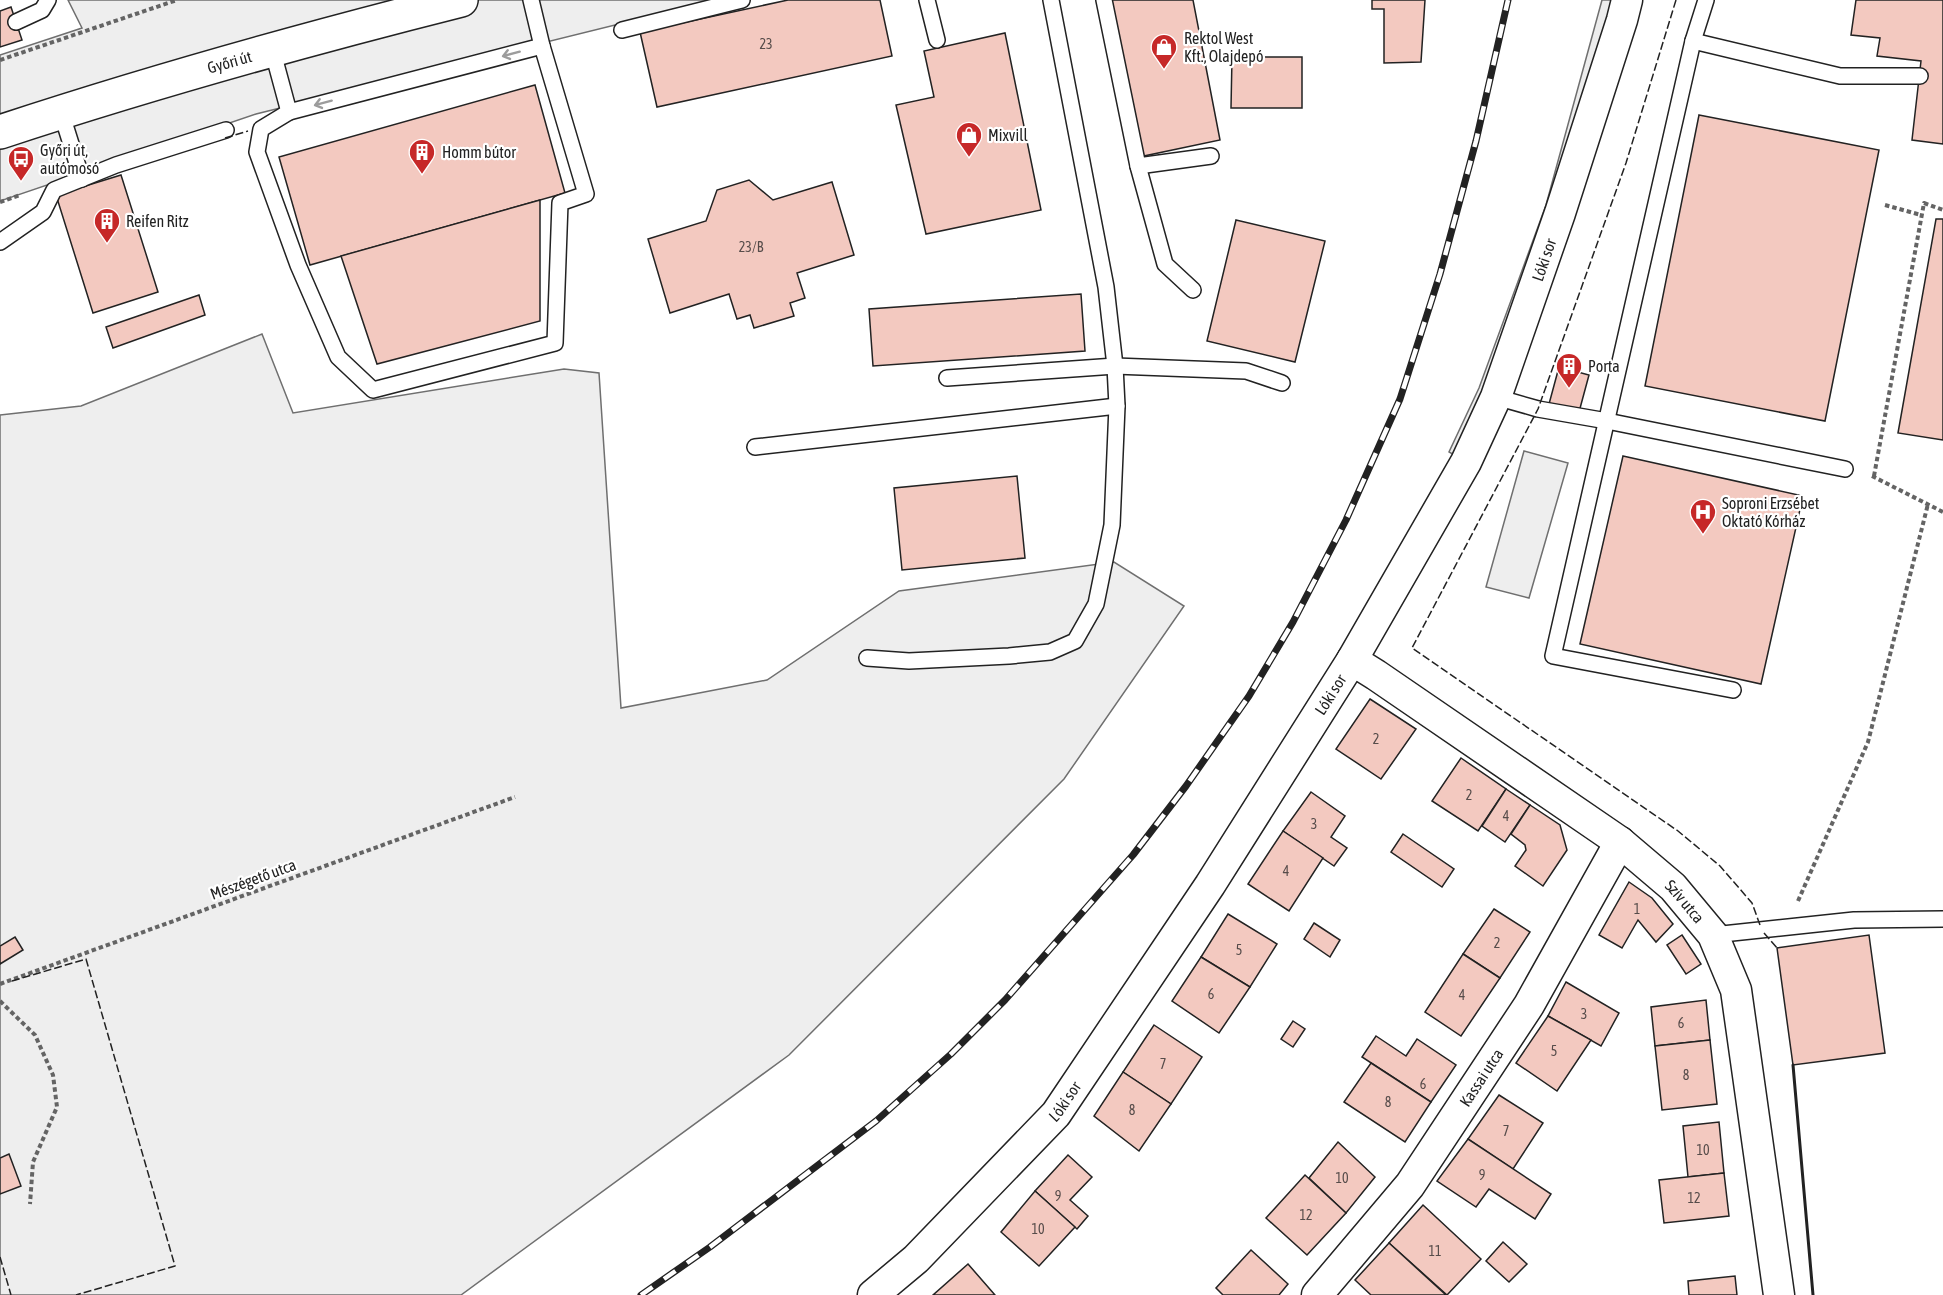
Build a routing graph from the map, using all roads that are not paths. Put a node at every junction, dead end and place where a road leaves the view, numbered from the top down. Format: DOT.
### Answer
graph roads {
  1 [pos="48,0"];
  2 [pos="461,0"];
  3 [pos="531,0"];
  4 [pos="742,0"];
  5 [pos="927,0"];
  6 [pos="1051,0"];
  7 [pos="1104,0"];
  8 [pos="1626,0"];
  9 [pos="1706,0"];
  10 [pos="16,22"];
  11 [pos="622,30"];
  12 [pos="937,40"];
  13 [pos="1693,41"];
  14 [pos="542,46"];
  15 [pos="273,49"];
  16 [pos="1920,76"];
  17 [pos="61,112"];
  18 [pos="289,112"];
  19 [pos="226,130"];
  20 [pos="0,132"];
  21 [pos="1211,156"];
  22 [pos="1138,166"];
  23 [pos="82,179"];
  24 [pos="0,242"];
  25 [pos="1193,290"];
  26 [pos="1115,366"];
  27 [pos="947,378"];
  28 [pos="1282,383"];
  29 [pos="1496,397"];
  30 [pos="1118,406"];
  31 [pos="1607,421"];
  32 [pos="755,447"];
  33 [pos="1845,469"];
  34 [pos="867,658"];
  35 [pos="1352,660"];
  36 [pos="1733,690"];
  37 [pos="1620,842"];
  38 [pos="1943,919"];
  39 [pos="1713,935"];
  40 [pos="873,1295"];
  41 [pos="1317,1295"];
  42 [pos="1779,1295"];
  1 -- 10 [label="lane"];
  2 -- 15 [label="main road, Győri út"];
  3 -- 14 [label="lane"];
  4 -- 11 [label="lane"];
  5 -- 12 [label="lane"];
  6 -- 26 [label="lane"];
  7 -- 22 [label="lane"];
  8 -- 29 [label="street, Lóki sor"];
  9 -- 13 [label="lane"];
  13 -- 16 [label="lane"];
  13 -- 31 [label="lane"];
  14 -- 18 [label="lane, one-way"];
  14 -- 18 [label="lane"];
  15 -- 17 [label="main road, Győri út"];
  15 -- 18 [label="lane"];
  17 -- 20 [label="main road, Győri út"];
  17 -- 23 [label="lane"];
  19 -- 23 [label="lane"];
  21 -- 22 [label="lane"];
  22 -- 25 [label="lane"];
  23 -- 24 [label="lane"];
  26 -- 27 [label="lane"];
  26 -- 28 [label="lane"];
  26 -- 30 [label="lane"];
  29 -- 31 [label="lane"];
  29 -- 35 [label="street, Lóki sor"];
  30 -- 32 [label="lane"];
  30 -- 34 [label="lane"];
  31 -- 33 [label="lane"];
  31 -- 36 [label="lane"];
  35 -- 37 [label="street, Szív utca"];
  35 -- 40 [label="street, Lóki sor"];
  37 -- 39 [label="street, Szív utca"];
  37 -- 41 [label="street, Kassai utca"];
  38 -- 39 [label="lane"];
  39 -- 42 [label="street, Szív utca"];
}
